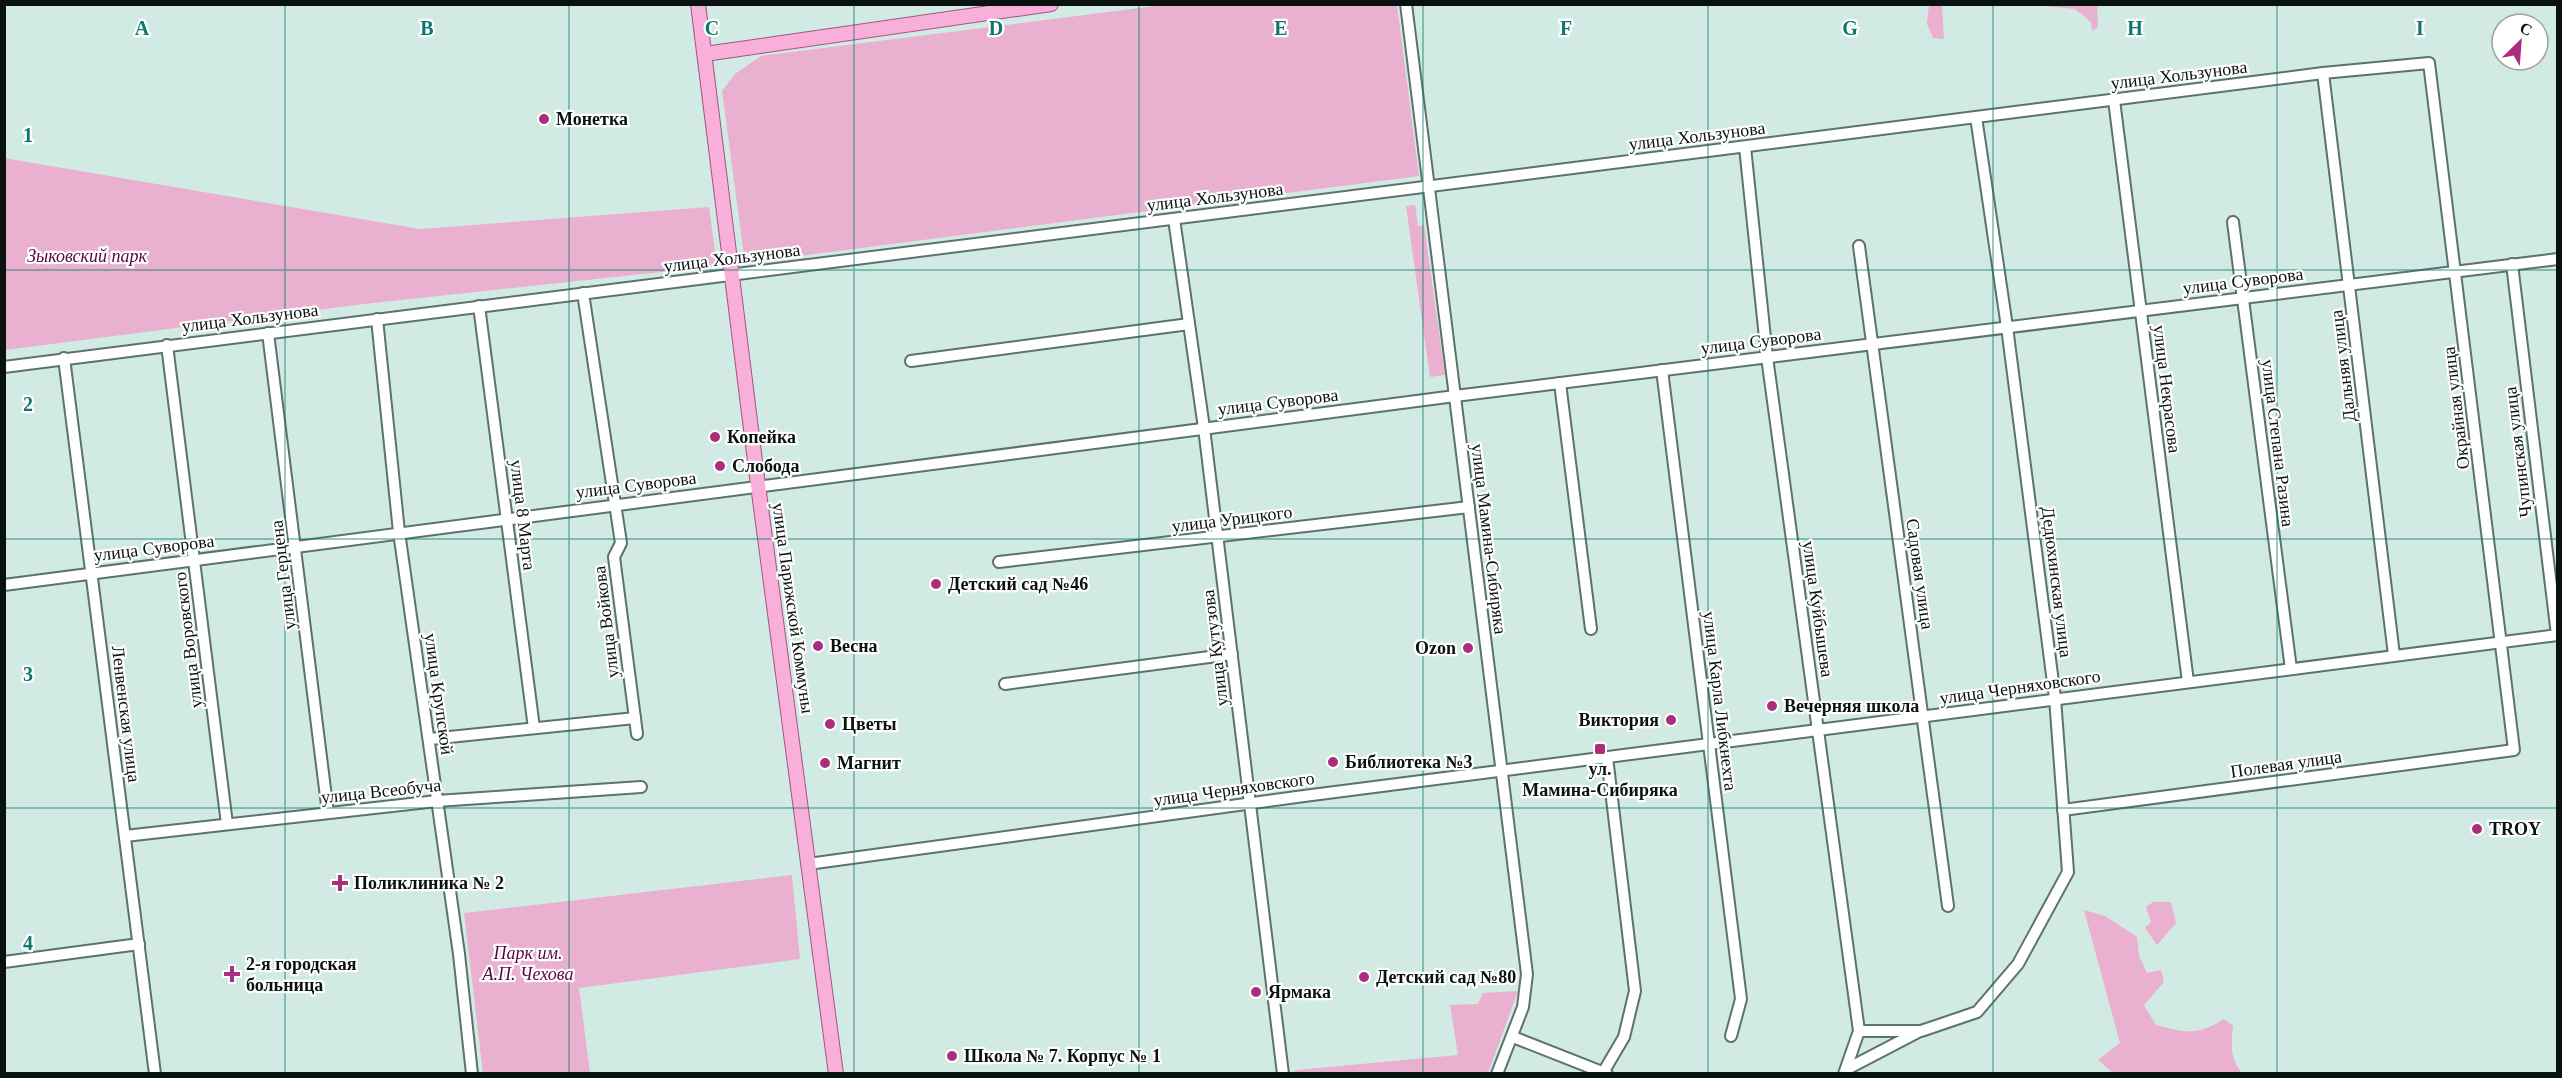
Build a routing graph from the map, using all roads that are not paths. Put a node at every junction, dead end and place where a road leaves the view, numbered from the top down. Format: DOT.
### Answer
graph roads {
  1 [pos="698,4"];
  2 [pos="1050,4"];
  3 [pos="1406,4"];
  4 [pos="705,54"];
  5 [pos="2429,63"];
  6 [pos="2323,73"];
  7 [pos="2114,100"];
  8 [pos="1976,117"];
  9 [pos="1744,147"];
  10 [pos="1428,187"];
  11 [pos="1174,219"];
  12 [pos="2233,222"];
  13 [pos="1859,246"];
  14 [pos="2558,259"];
  15 [pos="2512,264"];
  16 [pos="2456,271"];
  17 [pos="732,275"];
  18 [pos="2349,284"];
  19 [pos="583,293"];
  20 [pos="2242,298"];
  21 [pos="479,306"];
  22 [pos="2141,310"];
  23 [pos="377,319"];
  24 [pos="1189,324"];
  25 [pos="2007,327"];
  26 [pos="268,333"];
  27 [pos="1872,344"];
  28 [pos="167,345"];
  29 [pos="1767,357"];
  30 [pos="64,358"];
  31 [pos="911,361"];
  32 [pos="4,367"];
  33 [pos="1662,370"];
  34 [pos="1560,383"];
  35 [pos="1455,396"];
  36 [pos="1204,428"];
  37 [pos="758,485"];
  38 [pos="615,504"];
  39 [pos="1469,507"];
  40 [pos="507,518"];
  41 [pos="399,532"];
  42 [pos="1218,537"];
  43 [pos="296,546"];
  44 [pos="194,559"];
  45 [pos="999,562"];
  46 [pos="91,573"];
  47 [pos="4,585"];
  48 [pos="1591,629"];
  49 [pos="2557,635"];
  50 [pos="2501,642"];
  51 [pos="1232,654"];
  52 [pos="2394,655"];
  53 [pos="2291,669"];
  54 [pos="2188,682"];
  55 [pos="1005,684"];
  56 [pos="2055,698"];
  57 [pos="1923,716"];
  58 [pos="635,718"];
  59 [pos="534,728"];
  60 [pos="1818,730"];
  61 [pos="637,734"];
  62 [pos="430,739"];
  63 [pos="1709,745"];
  64 [pos="2514,750"];
  65 [pos="1607,757"];
  66 [pos="1502,771"];
  67 [pos="641,787"];
  68 [pos="437,801"];
  69 [pos="1249,804"];
  70 [pos="2063,810"];
  71 [pos="328,813"];
  72 [pos="226,824"];
  73 [pos="125,836"];
  74 [pos="808,864"];
  75 [pos="1948,906"];
  76 [pos="139,944"];
  77 [pos="4,962"];
  78 [pos="1858,1031"];
  79 [pos="1921,1031"];
  80 [pos="1731,1036"];
  81 [pos="1513,1037"];
  82 [pos="1845,1071"];
  83 [pos="1606,1072"];
  84 [pos="155,1074"];
  85 [pos="472,1074"];
  86 [pos="836,1074"];
  87 [pos="1283,1074"];
  88 [pos="1497,1074"];
  1 -- 4 [label="main road, улица Парижской Коммуны"];
  2 -- 4 [label="main road"];
  3 -- 10 [label="street, улица Мамина-Сибиряка"];
  4 -- 17 [label="main road, улица Парижской Коммуны"];
  5 -- 6 [label="street, улица Хользунова"];
  5 -- 16 [label="street, Окрайная улица"];
  6 -- 7 [label="street, улица Хользунова"];
  6 -- 18 [label="street, Дальняя улица"];
  7 -- 8 [label="street, улица Хользунова"];
  7 -- 22 [label="street, улица Некрасова"];
  8 -- 9 [label="street, улица Хользунова"];
  8 -- 25 [label="street, Дедюхинская улица"];
  9 -- 10 [label="street, улица Хользунова"];
  9 -- 29 [label="street, улица Куйбышева"];
  10 -- 11 [label="street, улица Хользунова"];
  10 -- 35 [label="street, улица Мамина-Сибиряка"];
  11 -- 17 [label="street, улица Хользунова"];
  11 -- 24 [label="street, улица Кутузова"];
  12 -- 20 [label="street, улица Степана Разина"];
  13 -- 27 [label="street, Садовая улица"];
  14 -- 15 [label="street, улица Суворова"];
  15 -- 16 [label="street, улица Суворова"];
  15 -- 49 [label="street, Чупинская улица"];
  16 -- 18 [label="street, улица Суворова"];
  16 -- 50 [label="street, Окрайная улица"];
  17 -- 19 [label="street, улица Хользунова"];
  17 -- 37 [label="main road, улица Парижской Коммуны"];
  18 -- 20 [label="street, улица Суворова"];
  18 -- 52 [label="street, Дальняя улица"];
  19 -- 21 [label="street, улица Хользунова"];
  19 -- 38 [label="street, улица Войкова"];
  20 -- 22 [label="street, улица Суворова"];
  20 -- 53 [label="street, улица Степана Разина"];
  21 -- 23 [label="street, улица Хользунова"];
  21 -- 40 [label="street, улица 8 Марта"];
  22 -- 25 [label="street, улица Суворова"];
  22 -- 54 [label="street, улица Некрасова"];
  23 -- 26 [label="street, улица Хользунова"];
  23 -- 41 [label="street, улица Крупской"];
  24 -- 31 [label="street"];
  24 -- 36 [label="street, улица Кутузова"];
  25 -- 27 [label="street, улица Суворова"];
  25 -- 56 [label="street, Дедюхинская улица"];
  26 -- 28 [label="street, улица Хользунова"];
  26 -- 43 [label="street, улица Герцена"];
  27 -- 29 [label="street, улица Суворова"];
  27 -- 57 [label="street, Садовая улица"];
  28 -- 30 [label="street, улица Хользунова"];
  28 -- 44 [label="street, улица Воровского"];
  29 -- 33 [label="street, улица Суворова"];
  29 -- 60 [label="street, улица Куйбышева"];
  30 -- 32 [label="street, улица Хользунова"];
  30 -- 46 [label="street, Ленвенская улица"];
  33 -- 34 [label="street, улица Суворова"];
  33 -- 63 [label="street, улица Карла Либкнехта"];
  34 -- 35 [label="street, улица Суворова"];
  34 -- 48 [label="street"];
  35 -- 36 [label="street, улица Суворова"];
  35 -- 39 [label="street, улица Мамина-Сибиряка"];
  36 -- 37 [label="street, улица Суворова"];
  36 -- 42 [label="street, улица Кутузова"];
  37 -- 38 [label="street, улица Суворова"];
  37 -- 74 [label="main road, улица Парижской Коммуны"];
  38 -- 40 [label="street, улица Суворова"];
  38 -- 58 [label="street, улица Войкова"];
  39 -- 42 [label="street, улица Урицкого"];
  39 -- 66 [label="street, улица Мамина-Сибиряка"];
  40 -- 41 [label="street, улица Суворова"];
  40 -- 59 [label="street, улица 8 Марта"];
  41 -- 43 [label="street, улица Суворова"];
  41 -- 62 [label="street, улица Крупской"];
  42 -- 45 [label="street, улица Урицкого"];
  42 -- 51 [label="street, улица Кутузова"];
  43 -- 44 [label="street, улица Суворова"];
  43 -- 71 [label="street, улица Герцена"];
  44 -- 46 [label="street, улица Суворова"];
  44 -- 72 [label="street, улица Воровского"];
  46 -- 47 [label="street, улица Суворова"];
  46 -- 73 [label="street, Ленвенская улица"];
  49 -- 50 [label="street, улица Черняховского"];
  50 -- 52 [label="street, улица Черняховского"];
  50 -- 64 [label="street, Окрайная улица"];
  51 -- 55 [label="street"];
  51 -- 69 [label="street, улица Кутузова"];
  52 -- 53 [label="street, улица Черняховского"];
  53 -- 54 [label="street, улица Черняховского"];
  54 -- 56 [label="street, улица Черняховского"];
  56 -- 57 [label="street, улица Черняховского"];
  56 -- 70 [label="street, Дедюхинская улица"];
  57 -- 60 [label="street, улица Черняховского"];
  57 -- 75 [label="street, Садовая улица"];
  58 -- 59 [label="street"];
  58 -- 61 [label="street, улица Войкова"];
  59 -- 62 [label="street"];
  60 -- 63 [label="street, улица Черняховского"];
  60 -- 78 [label="street, улица Куйбышева"];
  62 -- 68 [label="street, улица Крупской"];
  63 -- 65 [label="street, улица Черняховского"];
  63 -- 80 [label="street, улица Карла Либкнехта"];
  64 -- 70 [label="street, Полевая улица"];
  65 -- 66 [label="street, улица Черняховского"];
  65 -- 83 [label="street"];
  66 -- 69 [label="street, улица Черняховского"];
  66 -- 81 [label="street, улица Мамина-Сибиряка"];
  67 -- 68 [label="street, улица Всеобуча"];
  68 -- 71 [label="street, улица Всеобуча"];
  68 -- 85 [label="street, улица Крупской"];
  69 -- 74 [label="street, улица Черняховского"];
  69 -- 87 [label="street, улица Кутузова"];
  70 -- 79 [label="street, Дедюхинская улица"];
  71 -- 72 [label="street, улица Всеобуча"];
  72 -- 73 [label="street, улица Всеобуча"];
  73 -- 76 [label="street, Ленвенская улица"];
  74 -- 86 [label="main road, улица Парижской Коммуны"];
  76 -- 77 [label="street"];
  76 -- 84 [label="street, Ленвенская улица"];
  78 -- 79 [label="street, Дедюхинская улица"];
  78 -- 82 [label="street, улица Куйбышева"];
  79 -- 82 [label="street"];
  81 -- 83 [label="street"];
  81 -- 88 [label="street, улица Мамина-Сибиряка"];
}
